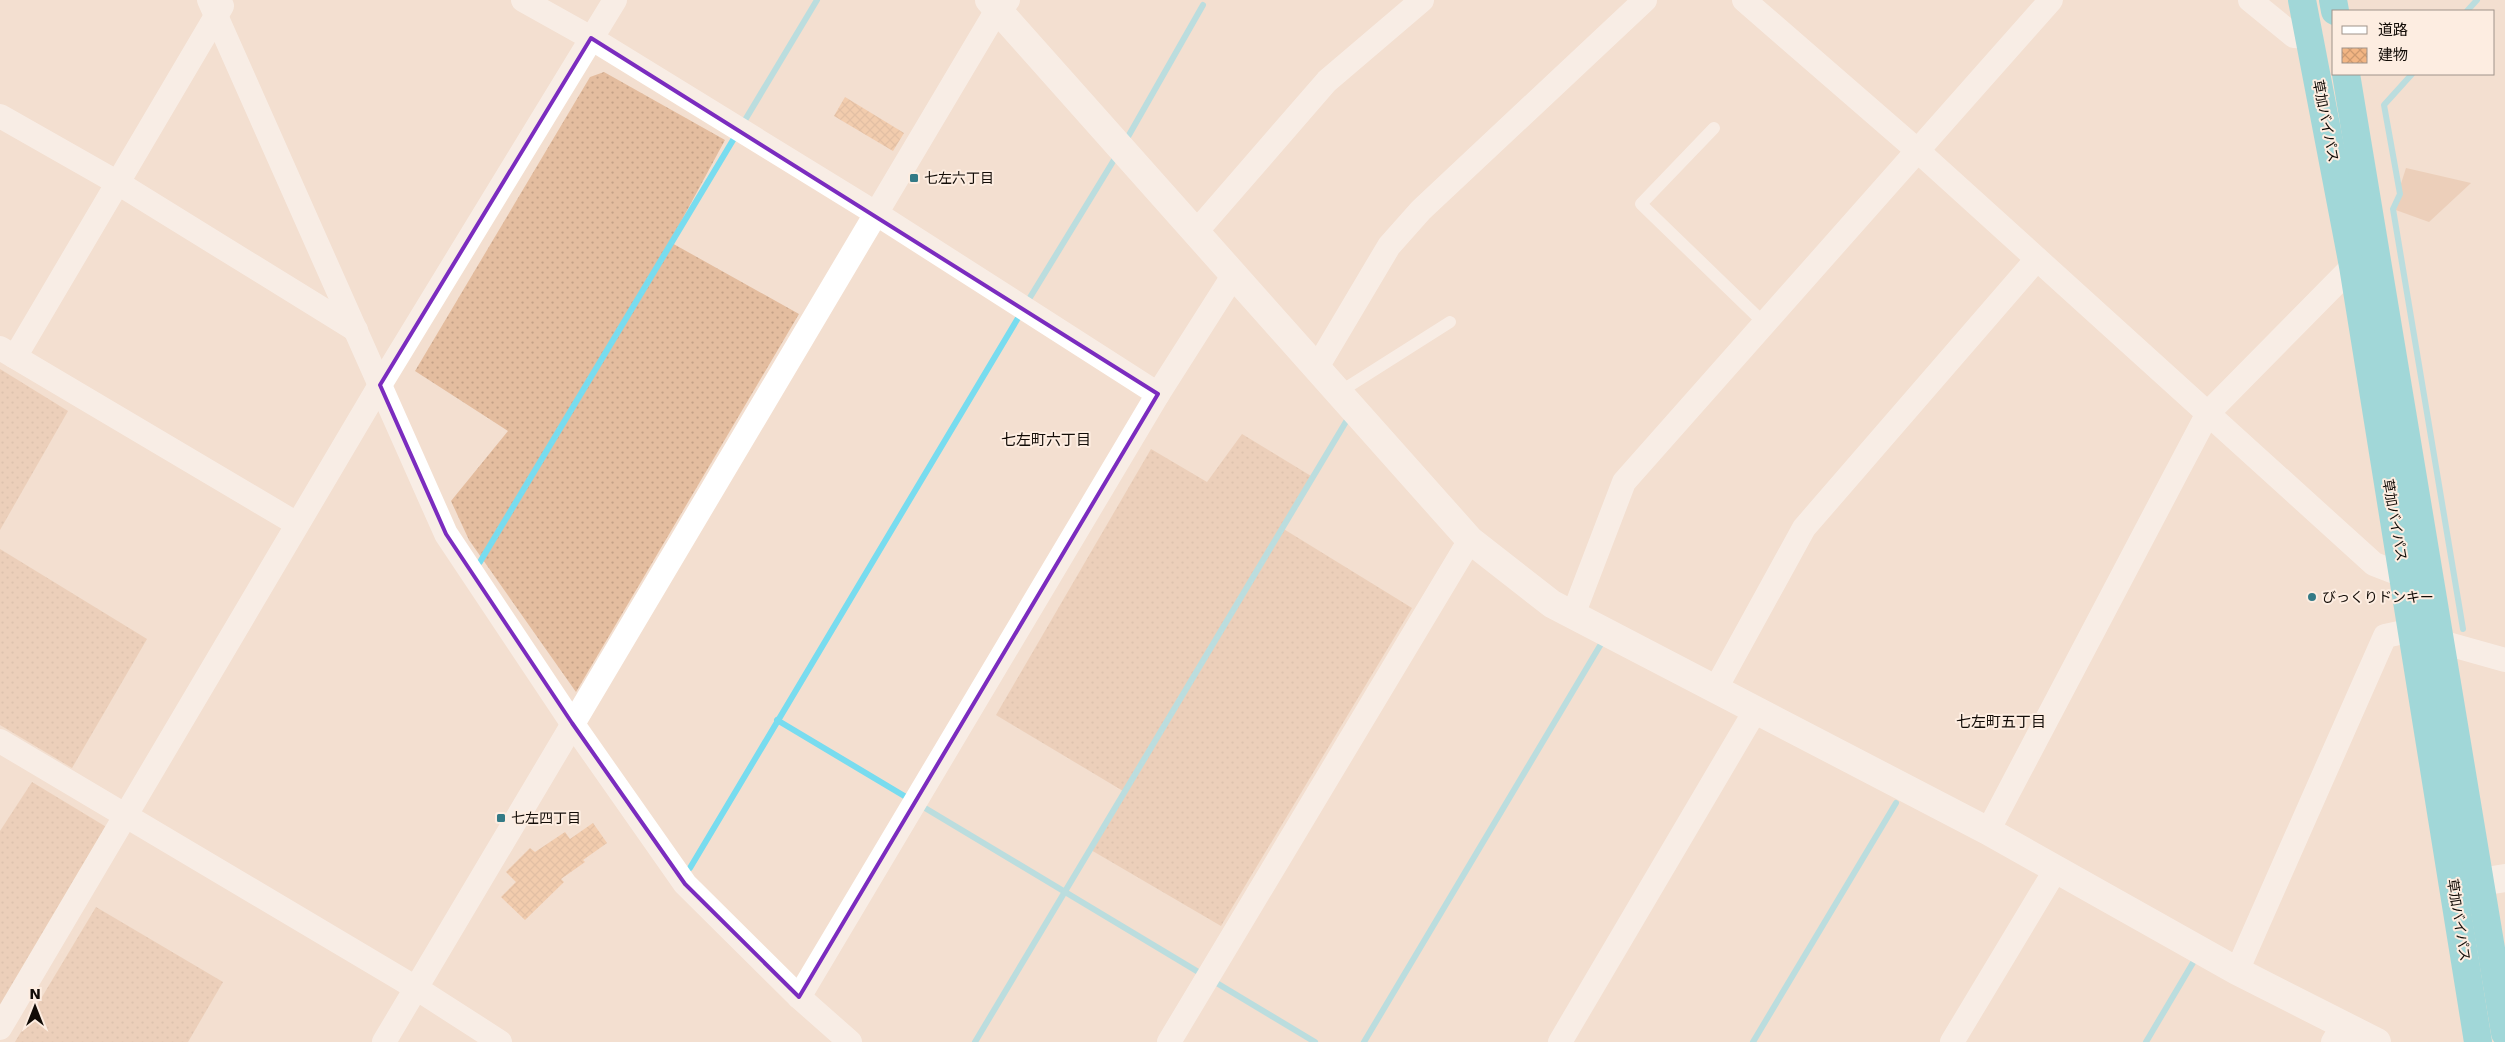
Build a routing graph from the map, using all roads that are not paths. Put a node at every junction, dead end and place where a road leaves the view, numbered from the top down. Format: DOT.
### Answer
graph roads {
  1 [pos="523,0"];
  2 [pos="614,0"];
  3 [pos="1422,0"];
  4 [pos="1645,0"];
  5 [pos="1744,0"];
  6 [pos="2051,0"];
  7 [pos="2250,0"];
  8 [pos="2302,0"];
  9 [pos="998,3"];
  10 [pos="217,5"];
  11 [pos="2310,37"];
  12 [pos="592,38"];
  13 [pos="2346,75"];
  14 [pos="0,116"];
  15 [pos="1714,128"];
  16 [pos="1918,151"];
  17 [pos="118,183"];
  18 [pos="877,214"];
  19 [pos="1195,233"];
  20 [pos="2036,259"];
  21 [pos="2353,266"];
  22 [pos="1233,276"];
  23 [pos="1450,322"];
  24 [pos="1764,323"];
  25 [pos="356,330"];
  26 [pos="8,353"];
  27 [pos="1316,369"];
  28 [pos="380,384"];
  29 [pos="1158,394"];
  30 [pos="1338,394"];
  31 [pos="2208,413"];
  32 [pos="297,524"];
  33 [pos="1470,540"];
  34 [pos="2404,576"];
  35 [pos="1573,615"];
  36 [pos="2413,630"];
  37 [pos="2441,642"];
  38 [pos="2505,660"];
  39 [pos="1715,690"];
  40 [pos="1755,711"];
  41 [pos="572,723"];
  42 [pos="0,741"];
  43 [pos="125,815"];
  44 [pos="1988,831"];
  45 [pos="2056,869"];
  46 [pos="2493,880"];
  47 [pos="2237,971"];
  48 [pos="416,988"];
  49 [pos="799,997"];
  50 [pos="0,1028"];
  51 [pos="2505,1033"];
  52 [pos="2338,1034"];
  53 [pos="384,1042"];
  54 [pos="500,1042"];
  55 [pos="850,1042"];
  56 [pos="1169,1042"];
  57 [pos="1560,1042"];
  58 [pos="1952,1042"];
  59 [pos="2378,1042"];
  60 [pos="2478,1042"];
  1 -- 12 [label="street"];
  2 -- 12 [label="street"];
  3 -- 19 [label="street"];
  4 -- 27 [label="street"];
  5 -- 16 [label="street"];
  6 -- 16 [label="street"];
  7 -- 11 [label="street"];
  8 -- 11 [label="highway, 草加バイパス"];
  9 -- 18 [label="street"];
  9 -- 19 [label="street"];
  10 -- 17 [label="street"];
  10 -- 25 [label="street"];
  11 -- 21 [label="highway, 草加バイパス"];
  12 -- 18 [label="street"];
  12 -- 28 [label="street"];
  13 -- 37 [label="highway, 草加バイパス"];
  14 -- 17 [label="street"];
  15 -- 24 [label="lane"];
  16 -- 20 [label="street"];
  16 -- 24 [label="street"];
  17 -- 25 [label="street"];
  17 -- 26 [label="street"];
  18 -- 29 [label="street"];
  18 -- 41 [label="street"];
  19 -- 22 [label="street"];
  20 -- 31 [label="street"];
  20 -- 39 [label="street"];
  21 -- 31 [label="street"];
  21 -- 34 [label="highway, 草加バイパス"];
  22 -- 27 [label="street"];
  22 -- 29 [label="street"];
  23 -- 30 [label="lane"];
  24 -- 35 [label="street"];
  25 -- 28 [label="street"];
  26 -- 32 [label="street"];
  27 -- 30 [label="street"];
  28 -- 32 [label="street"];
  28 -- 41 [label="street"];
  29 -- 49 [label="street"];
  30 -- 33 [label="street"];
  31 -- 34 [label="street"];
  31 -- 44 [label="street"];
  32 -- 43 [label="street"];
  33 -- 35 [label="street"];
  33 -- 56 [label="street"];
  34 -- 36 [label="highway, 草加バイパス"];
  35 -- 39 [label="street"];
  36 -- 47 [label="street"];
  36 -- 60 [label="highway, 草加バイパス"];
  37 -- 38 [label="street"];
  37 -- 46 [label="highway, 草加バイパス"];
  39 -- 40 [label="street"];
  40 -- 44 [label="street"];
  40 -- 57 [label="street"];
  41 -- 48 [label="street"];
  41 -- 49 [label="street"];
  42 -- 43 [label="street"];
  43 -- 48 [label="street"];
  43 -- 50 [label="street"];
  44 -- 45 [label="street"];
  45 -- 47 [label="street"];
  45 -- 58 [label="street"];
  46 -- 51 [label="highway, 草加バイパス"];
  47 -- 52 [label="street"];
  48 -- 53 [label="street"];
  48 -- 54 [label="street"];
  49 -- 55 [label="street"];
  52 -- 59 [label="street"];
}
